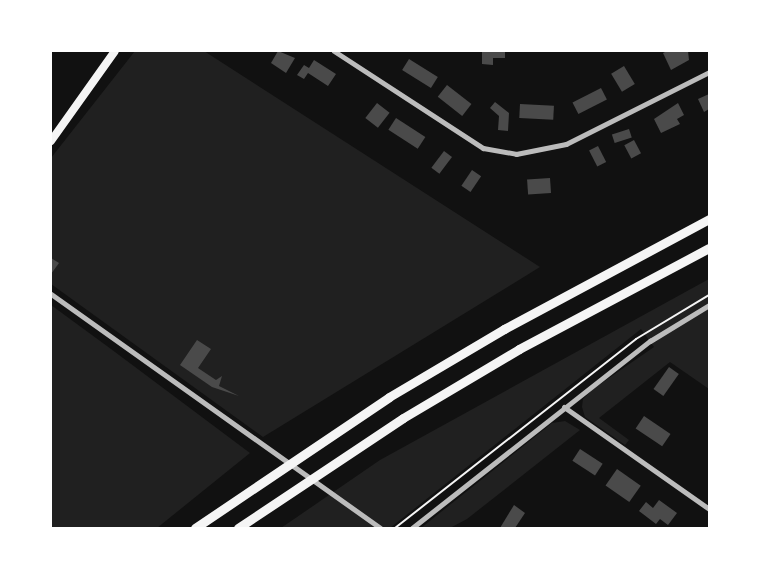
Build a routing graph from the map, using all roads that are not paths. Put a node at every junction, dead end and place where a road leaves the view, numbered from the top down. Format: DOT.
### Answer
graph roads {
  1 [pos="115,51"];
  2 [pos="334,51"];
  3 [pos="709,72"];
  4 [pos="51,141"];
  5 [pos="709,219"];
  6 [pos="709,248"];
  7 [pos="51,294"];
  8 [pos="709,305"];
  9 [pos="564,406"];
  10 [pos="709,509"];
  11 [pos="195,528"];
  12 [pos="238,528"];
  13 [pos="380,528"];
  14 [pos="412,528"];
  1 -- 4 [label="main road"];
  2 -- 3 [label="street"];
  5 -- 11 [label="highway"];
  6 -- 12 [label="highway"];
  7 -- 13 [label="street"];
  8 -- 9 [label="street"];
  9 -- 10 [label="street"];
  9 -- 14 [label="street"];
}
